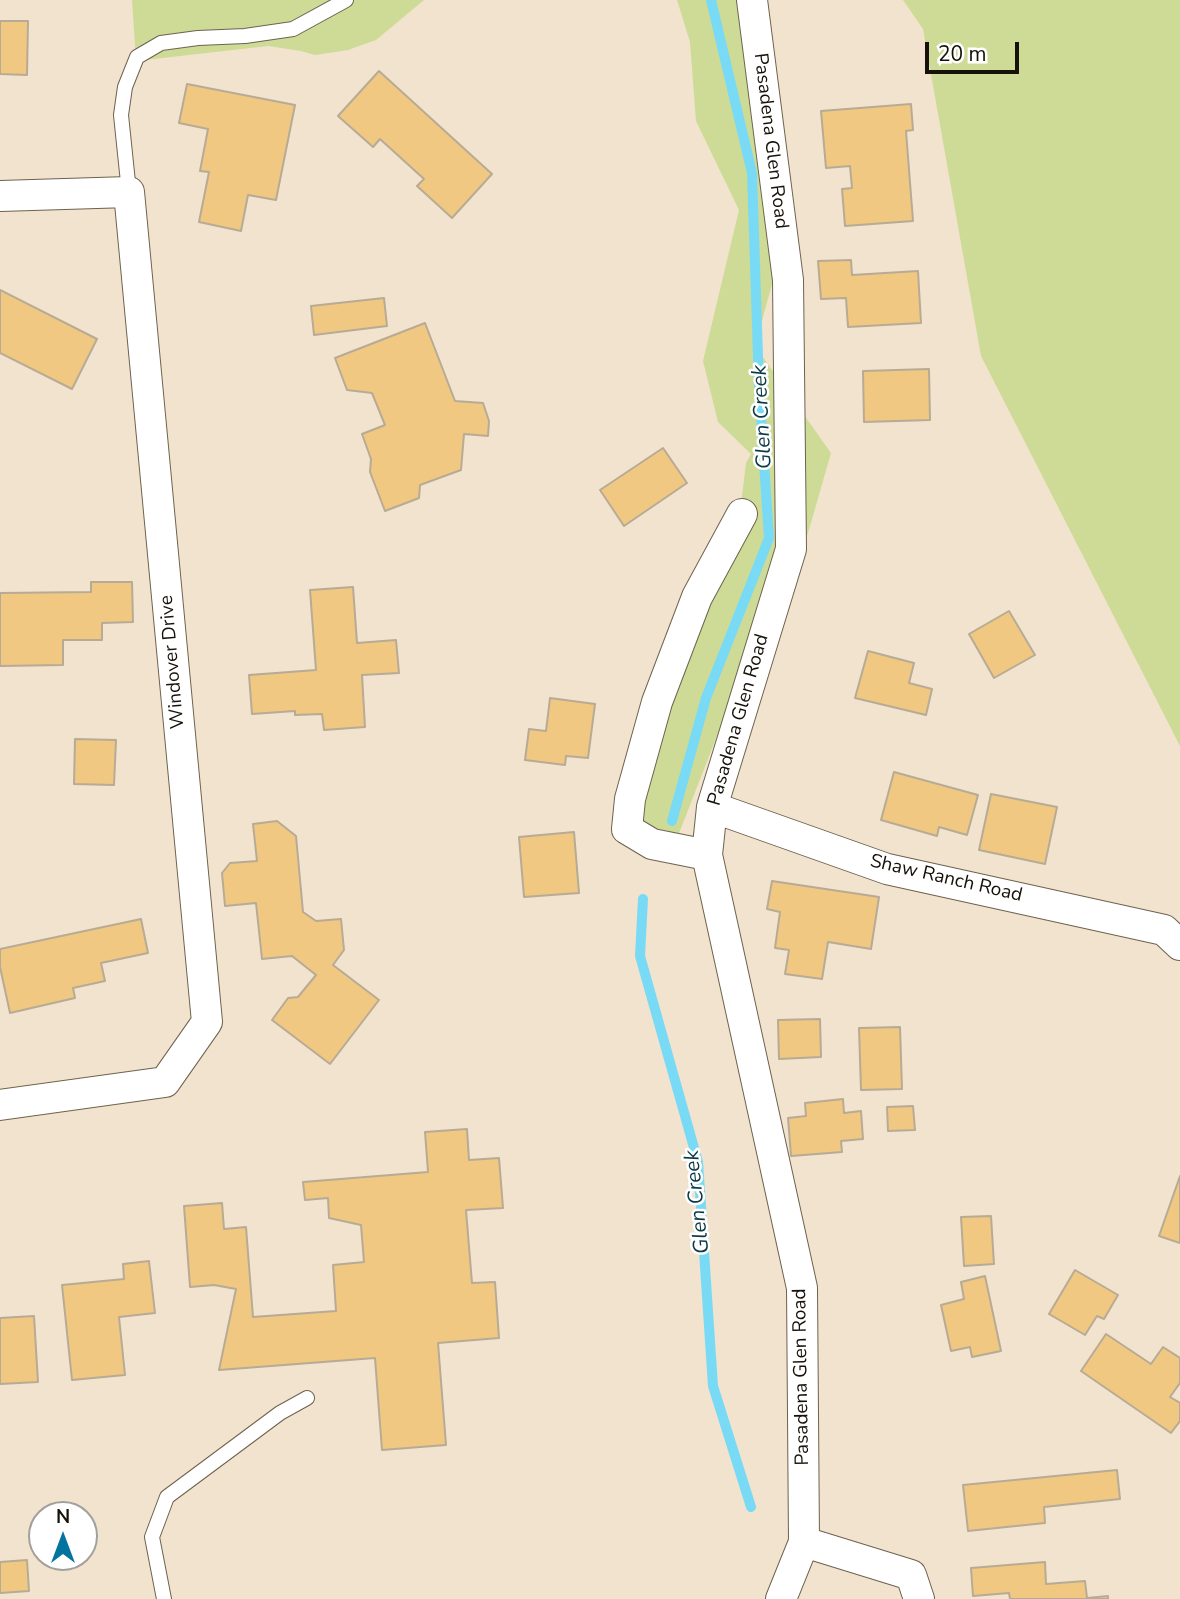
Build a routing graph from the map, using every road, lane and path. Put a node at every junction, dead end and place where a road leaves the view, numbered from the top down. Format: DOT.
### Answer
graph roads {
  1 [pos="346,0"];
  2 [pos="752,0"];
  3 [pos="130,192"];
  4 [pos="0,196"];
  5 [pos="742,514"];
  6 [pos="712,807"];
  7 [pos="707,855"];
  8 [pos="1180,945"];
  9 [pos="0,1105"];
  10 [pos="307,1398"];
  11 [pos="804,1542"];
  12 [pos="164,1599"];
  13 [pos="781,1599"];
  14 [pos="919,1599"];
  1 -- 3 [label="lane"];
  2 -- 6 [label="street, Pasadena Glen Road"];
  3 -- 4 [label="street"];
  3 -- 9 [label="street, Windover Drive"];
  5 -- 7 [label="street"];
  6 -- 7 [label="street, Pasadena Glen Road"];
  6 -- 8 [label="street, Shaw Ranch Road"];
  7 -- 11 [label="street, Pasadena Glen Road"];
  10 -- 12 [label="lane"];
  11 -- 13 [label="street, Pasadena Glen Road"];
  11 -- 14 [label="street"];
}
